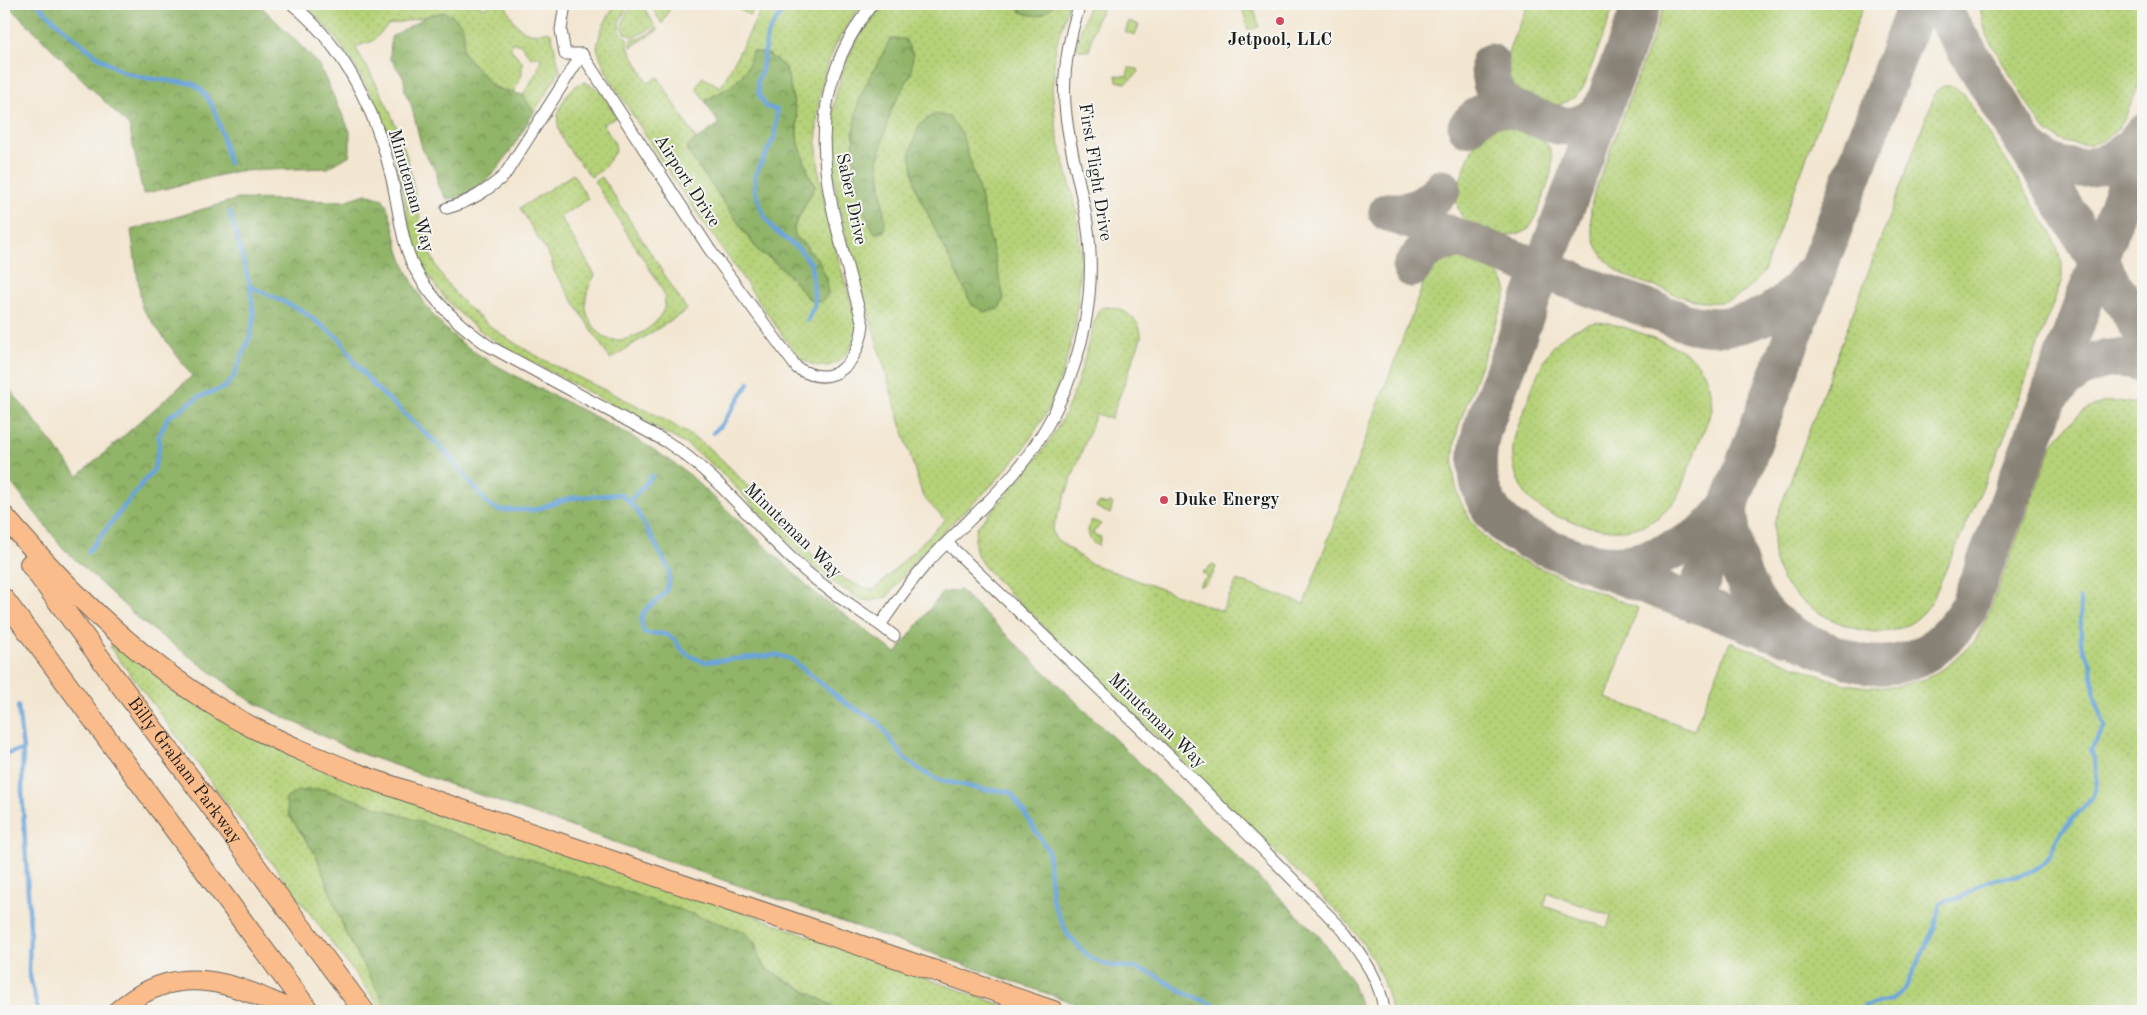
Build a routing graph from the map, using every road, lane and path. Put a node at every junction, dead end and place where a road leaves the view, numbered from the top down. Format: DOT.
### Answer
graph roads {
  1 [pos="292,4"];
  2 [pos="565,4"];
  3 [pos="872,4"];
  4 [pos="1080,4"];
  5 [pos="582,54"];
  6 [pos="447,208"];
  7 [pos="810,375"];
  8 [pos="4,516"];
  9 [pos="4,528"];
  10 [pos="947,543"];
  11 [pos="4,599"];
  12 [pos="880,625"];
  13 [pos="894,636"];
  14 [pos="118,1011"];
  15 [pos="290,1011"];
  16 [pos="309,1011"];
  17 [pos="364,1011"];
  18 [pos="1052,1011"];
  19 [pos="1384,1011"];
  1 -- 12 [label="street, Minuteman Way"];
  2 -- 5 [label="street"];
  3 -- 7 [label="street, Saber Drive"];
  4 -- 10 [label="street, First Flight Drive"];
  5 -- 6 [label="street"];
  5 -- 7 [label="street, Airport Drive"];
  8 -- 18 [label="highway"];
  9 -- 17 [label="highway, Billy Graham Parkway"];
  10 -- 12 [label="street"];
  10 -- 19 [label="street, Minuteman Way"];
  11 -- 16 [label="highway"];
  12 -- 13 [label="street, Minuteman Way"];
  14 -- 15 [label="highway"];
}
